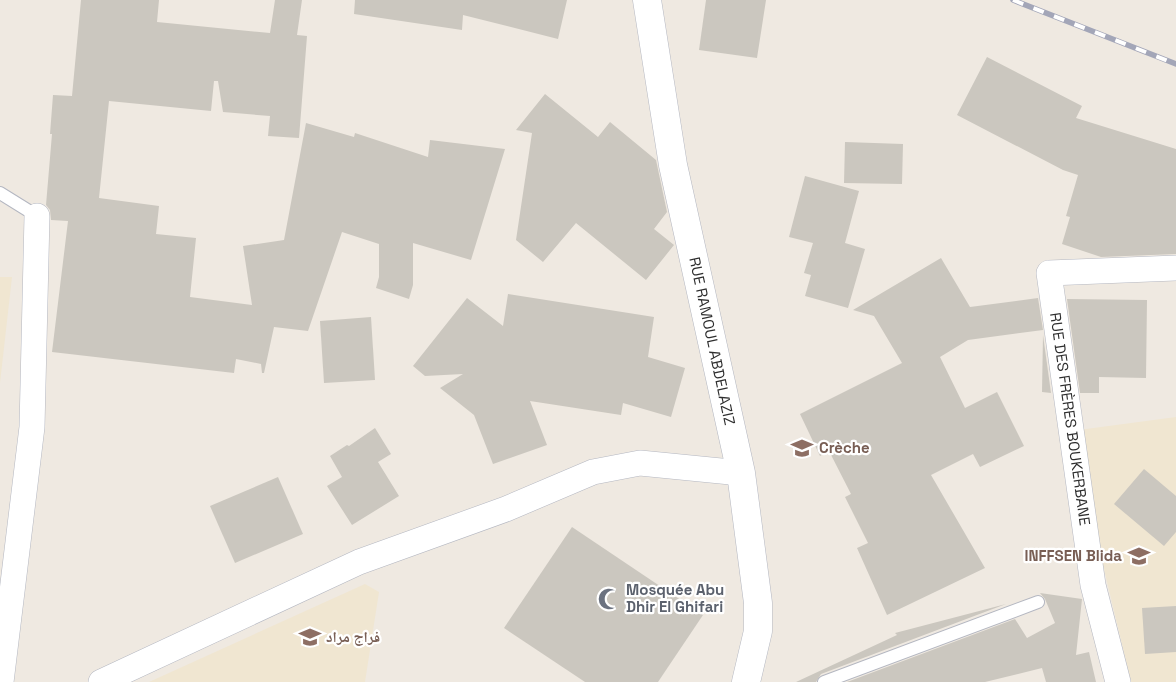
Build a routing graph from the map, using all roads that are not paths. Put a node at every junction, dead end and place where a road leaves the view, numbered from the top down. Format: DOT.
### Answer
graph roads {
  1 [pos="647,0"];
  2 [pos="0,193"];
  3 [pos="37,216"];
  4 [pos="1176,268"];
  5 [pos="740,473"];
  6 [pos="1038,602"];
  7 [pos="1,682"];
  8 [pos="100,682"];
  9 [pos="746,682"];
  10 [pos="824,682"];
  11 [pos="1118,682"];
  1 -- 5 [label="street, RUE RAMOUL ABDELAZIZ"];
  2 -- 3 [label="lane"];
  3 -- 7 [label="street"];
  4 -- 11 [label="street, RUE DES FRÈRES BOUKERBANE"];
  5 -- 8 [label="street"];
  5 -- 9 [label="street, RUE RAMOUL ABDELAZIZ"];
  6 -- 10 [label="lane"];
}
